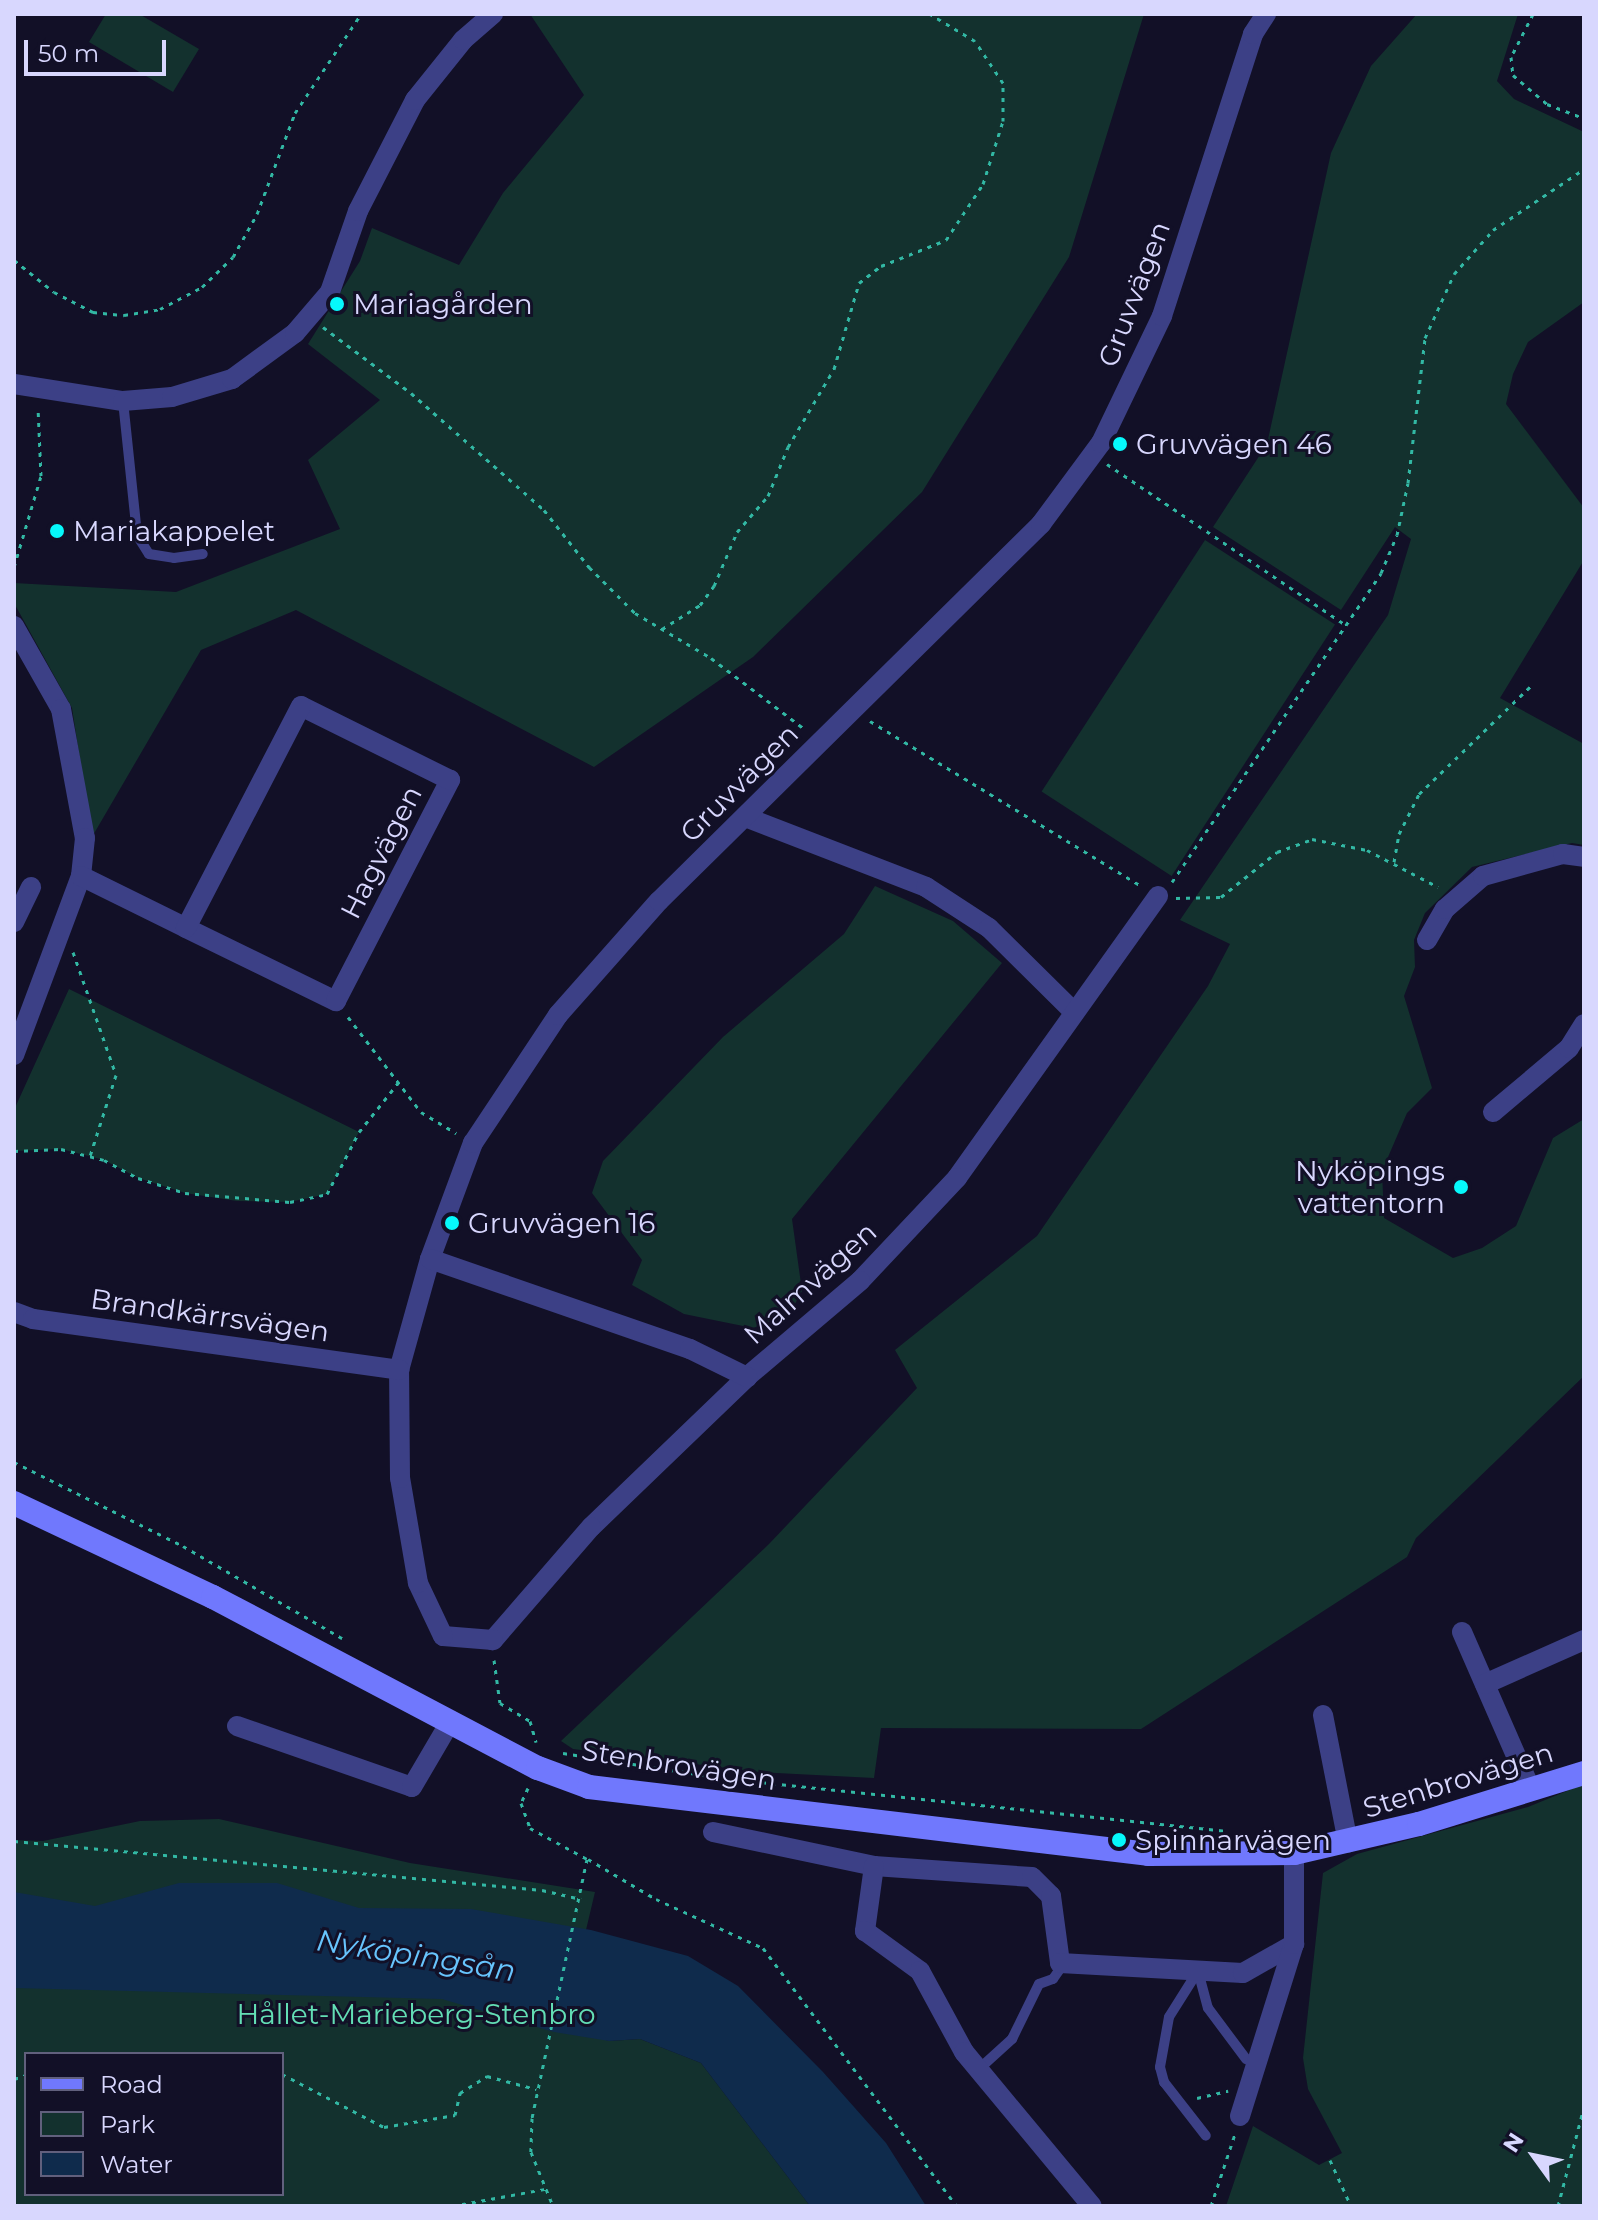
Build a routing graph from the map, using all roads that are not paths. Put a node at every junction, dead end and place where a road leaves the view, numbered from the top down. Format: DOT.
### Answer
graph roads {
  1 [pos="493,14"];
  2 [pos="1266,14"];
  3 [pos="14,384"];
  4 [pos="123,401"];
  5 [pos="203,554"];
  6 [pos="14,626"];
  7 [pos="745,817"];
  8 [pos="1584,857"];
  9 [pos="81,876"];
  10 [pos="31,887"];
  11 [pos="1158,896"];
  12 [pos="14,922"];
  13 [pos="186,928"];
  14 [pos="1427,940"];
  15 [pos="1074,1012"];
  16 [pos="1584,1024"];
  17 [pos="14,1055"];
  18 [pos="1493,1112"];
  19 [pos="430,1259"];
  20 [pos="14,1312"];
  21 [pos="399,1370"];
  22 [pos="747,1377"];
  23 [pos="14,1503"];
  24 [pos="1462,1632"];
  25 [pos="493,1640"];
  26 [pos="1584,1640"];
  27 [pos="1485,1684"];
  28 [pos="1323,1715"];
  29 [pos="449,1724"];
  30 [pos="237,1726"];
  31 [pos="1584,1773"];
  32 [pos="1531,1790"];
  33 [pos="713,1832"];
  34 [pos="1348,1843"];
  35 [pos="1294,1853"];
  36 [pos="874,1866"];
  37 [pos="1294,1944"];
  38 [pos="1064,1963"];
  39 [pos="1198,1971"];
  40 [pos="1246,2059"];
  41 [pos="979,2069"];
  42 [pos="1240,2116"];
  43 [pos="1206,2136"];
  44 [pos="1092,2206"];
  1 -- 4 [label="street"];
  2 -- 7 [label="street, Gruvvägen"];
  3 -- 4 [label="street"];
  4 -- 5 [label="lane"];
  6 -- 9 [label="street"];
  7 -- 15 [label="street"];
  7 -- 19 [label="street, Gruvvägen"];
  8 -- 14 [label="street"];
  9 -- 13 [label="street"];
  9 -- 17 [label="street"];
  10 -- 12 [label="street"];
  11 -- 15 [label="street, Malmvägen"];
  13 -- 13 [label="street, Hagvägen"];
  15 -- 22 [label="street, Malmvägen"];
  16 -- 18 [label="street"];
  19 -- 21 [label="street, Gruvvägen"];
  19 -- 22 [label="street"];
  20 -- 21 [label="street, Brandkärrsvägen"];
  21 -- 25 [label="street, Gruvvägen"];
  22 -- 25 [label="street, Malmvägen"];
  23 -- 29 [label="street, Stenbrovägen"];
  24 -- 27 [label="street"];
  26 -- 27 [label="street"];
  27 -- 32 [label="street"];
  28 -- 34 [label="street, Stenbrovägen"];
  29 -- 30 [label="street"];
  29 -- 35 [label="street, Stenbrovägen"];
  31 -- 32 [label="street, Stenbrovägen"];
  32 -- 34 [label="street, Stenbrovägen"];
  33 -- 36 [label="street"];
  34 -- 35 [label="street, Stenbrovägen"];
  35 -- 37 [label="street"];
  36 -- 38 [label="street"];
  36 -- 41 [label="street"];
  37 -- 39 [label="street"];
  37 -- 42 [label="street"];
  38 -- 39 [label="street"];
  38 -- 41 [label="lane"];
  39 -- 40 [label="lane"];
  39 -- 43 [label="lane"];
  41 -- 44 [label="street"];
}
